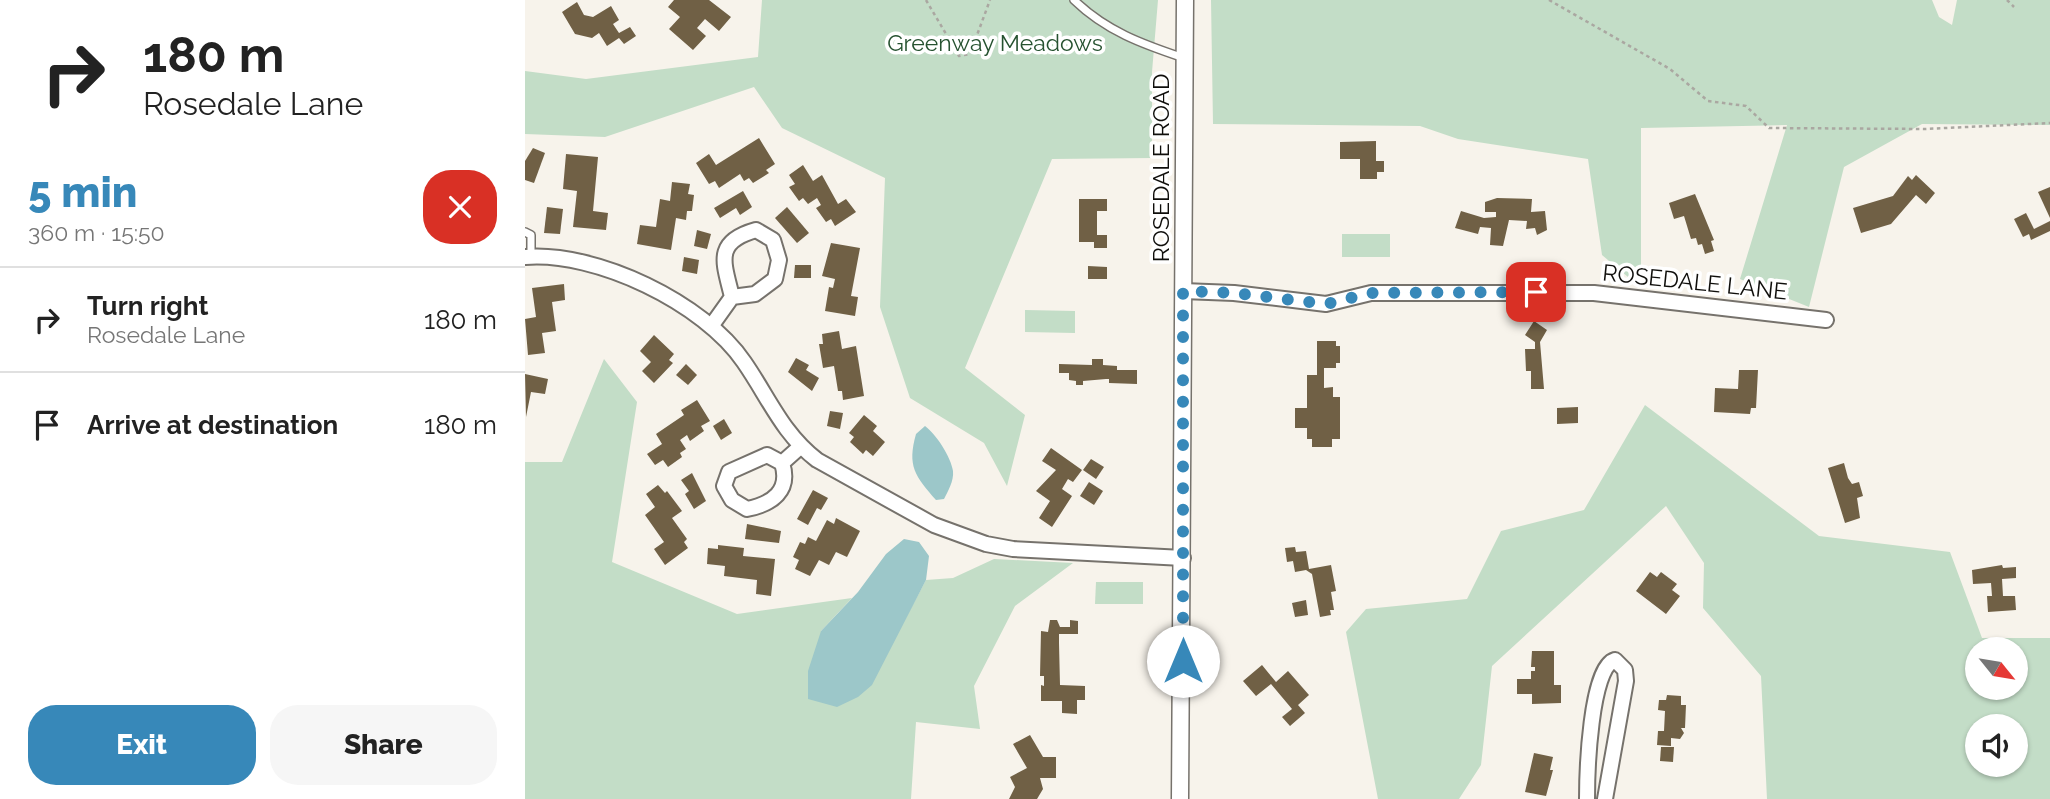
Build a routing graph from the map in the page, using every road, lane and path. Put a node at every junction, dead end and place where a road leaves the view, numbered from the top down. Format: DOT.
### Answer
graph roads {
  1 [pos="926,0"];
  2 [pos="991,0"];
  3 [pos="1074,0"];
  4 [pos="1185,0"];
  5 [pos="1549,0"];
  6 [pos="2007,0"];
  7 [pos="2014,7"];
  8 [pos="1185,58"];
  9 [pos="2050,123"];
  10 [pos="525,232"];
  11 [pos="528,256"];
  12 [pos="1183,291"];
  13 [pos="732,298"];
  14 [pos="1826,320"];
  15 [pos="712,325"];
  16 [pos="800,447"];
  17 [pos="782,463"];
  18 [pos="1183,558"];
  19 [pos="1180,799"];
  20 [pos="1587,799"];
  21 [pos="1605,799"];
  1 -- 2 [label="path"];
  3 -- 8 [label="lane"];
  4 -- 8 [label="street, ROSEDALE ROAD"];
  5 -- 9 [label="path"];
  6 -- 7 [label="path"];
  8 -- 12 [label="street, ROSEDALE ROAD"];
  10 -- 11 [label="lane"];
  11 -- 15 [label="street"];
  12 -- 14 [label="street, ROSEDALE LANE"];
  12 -- 18 [label="street, ROSEDALE ROAD"];
  13 -- 13 [label="street"];
  13 -- 15 [label="street"];
  15 -- 16 [label="street"];
  16 -- 17 [label="street"];
  16 -- 18 [label="street"];
  17 -- 17 [label="street"];
  18 -- 19 [label="street, ROSEDALE ROAD"];
  20 -- 21 [label="street"];
}
